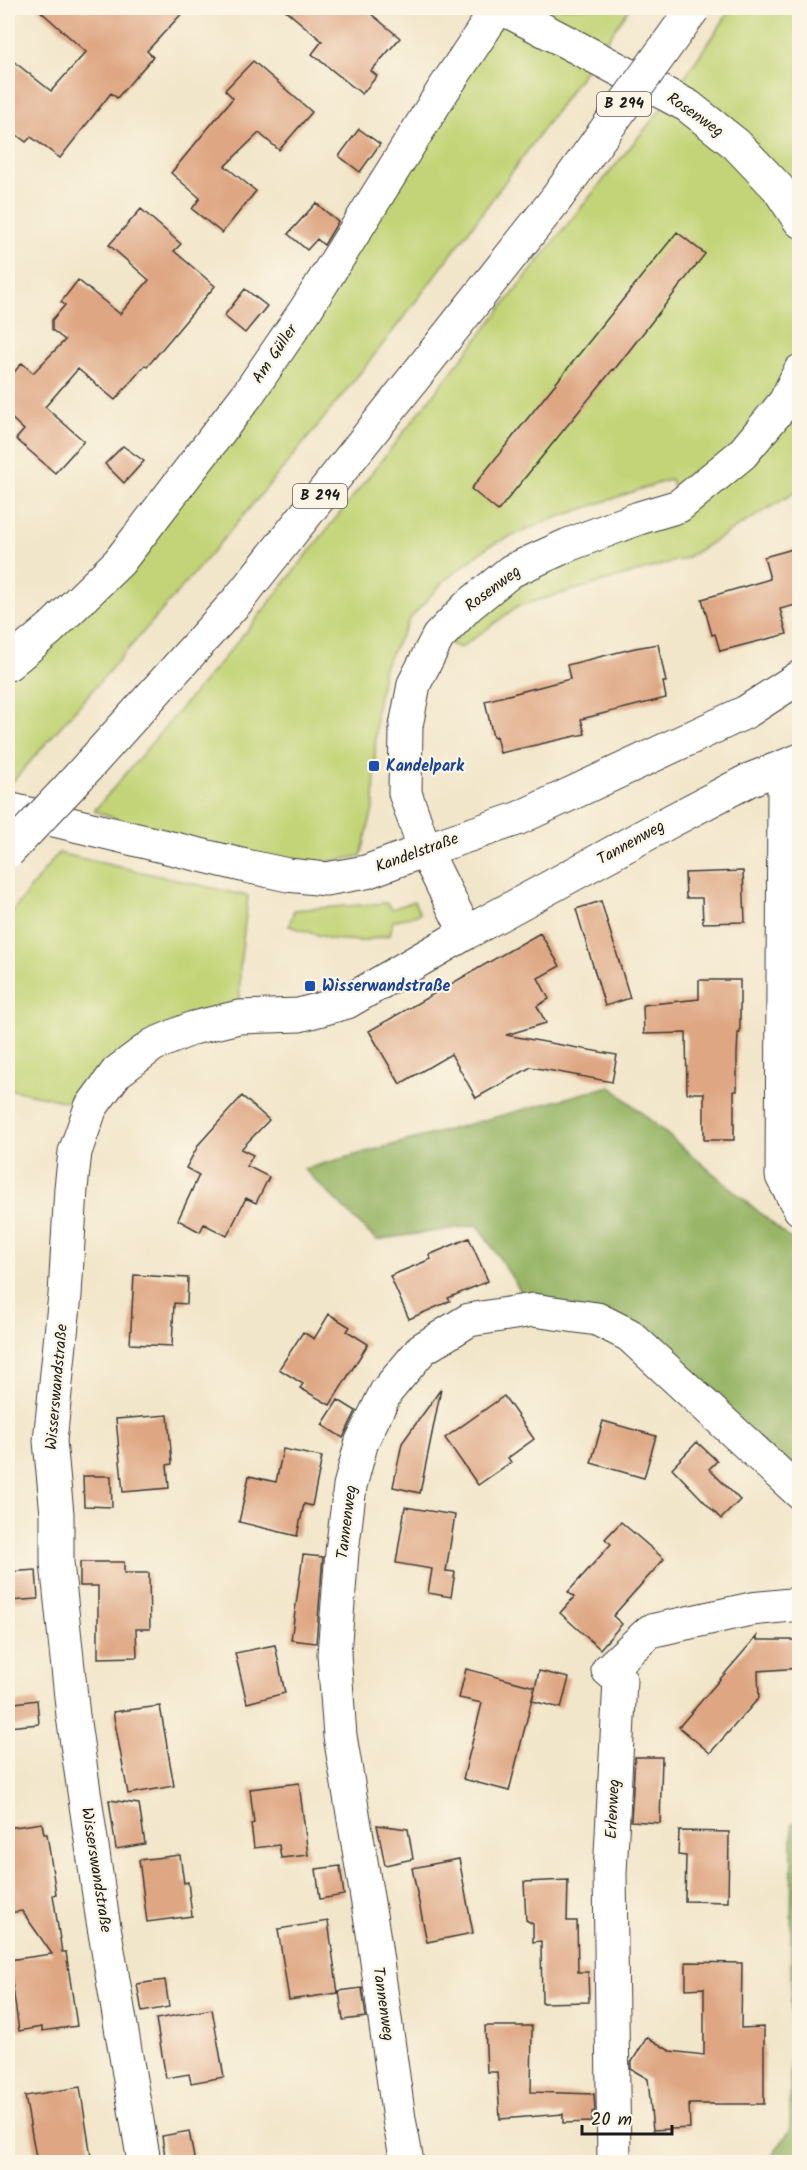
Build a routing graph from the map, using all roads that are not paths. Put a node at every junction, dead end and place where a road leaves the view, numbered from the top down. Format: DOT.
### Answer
graph roads {
  1 [pos="500,8"];
  2 [pos="693,8"];
  3 [pos="800,221"];
  4 [pos="800,371"];
  5 [pos="8,664"];
  6 [pos="800,677"];
  7 [pos="790,764"];
  8 [pos="8,809"];
  9 [pos="424,849"];
  10 [pos="8,852"];
  11 [pos="466,933"];
  12 [pos="800,1209"];
  13 [pos="800,1493"];
  14 [pos="800,1604"];
  15 [pos="144,2163"];
  16 [pos="407,2163"];
  17 [pos="614,2163"];
  1 -- 3 [label="main road, Rosenweg"];
  1 -- 5 [label="main road, Am Güller"];
  2 -- 10 [label="main road, B 294, bridge"];
  4 -- 9 [label="main road, Rosenweg"];
  6 -- 9 [label="main road, Kandelstraße"];
  7 -- 11 [label="main road, Tannenweg"];
  7 -- 12 [label="main road"];
  8 -- 9 [label="main road, Kandelstraße"];
  9 -- 11 [label="main road, Rosenweg"];
  11 -- 15 [label="main road, Wisserswandstraße"];
  13 -- 16 [label="main road, Tannenweg"];
  14 -- 17 [label="main road, Erlenweg"];
}
